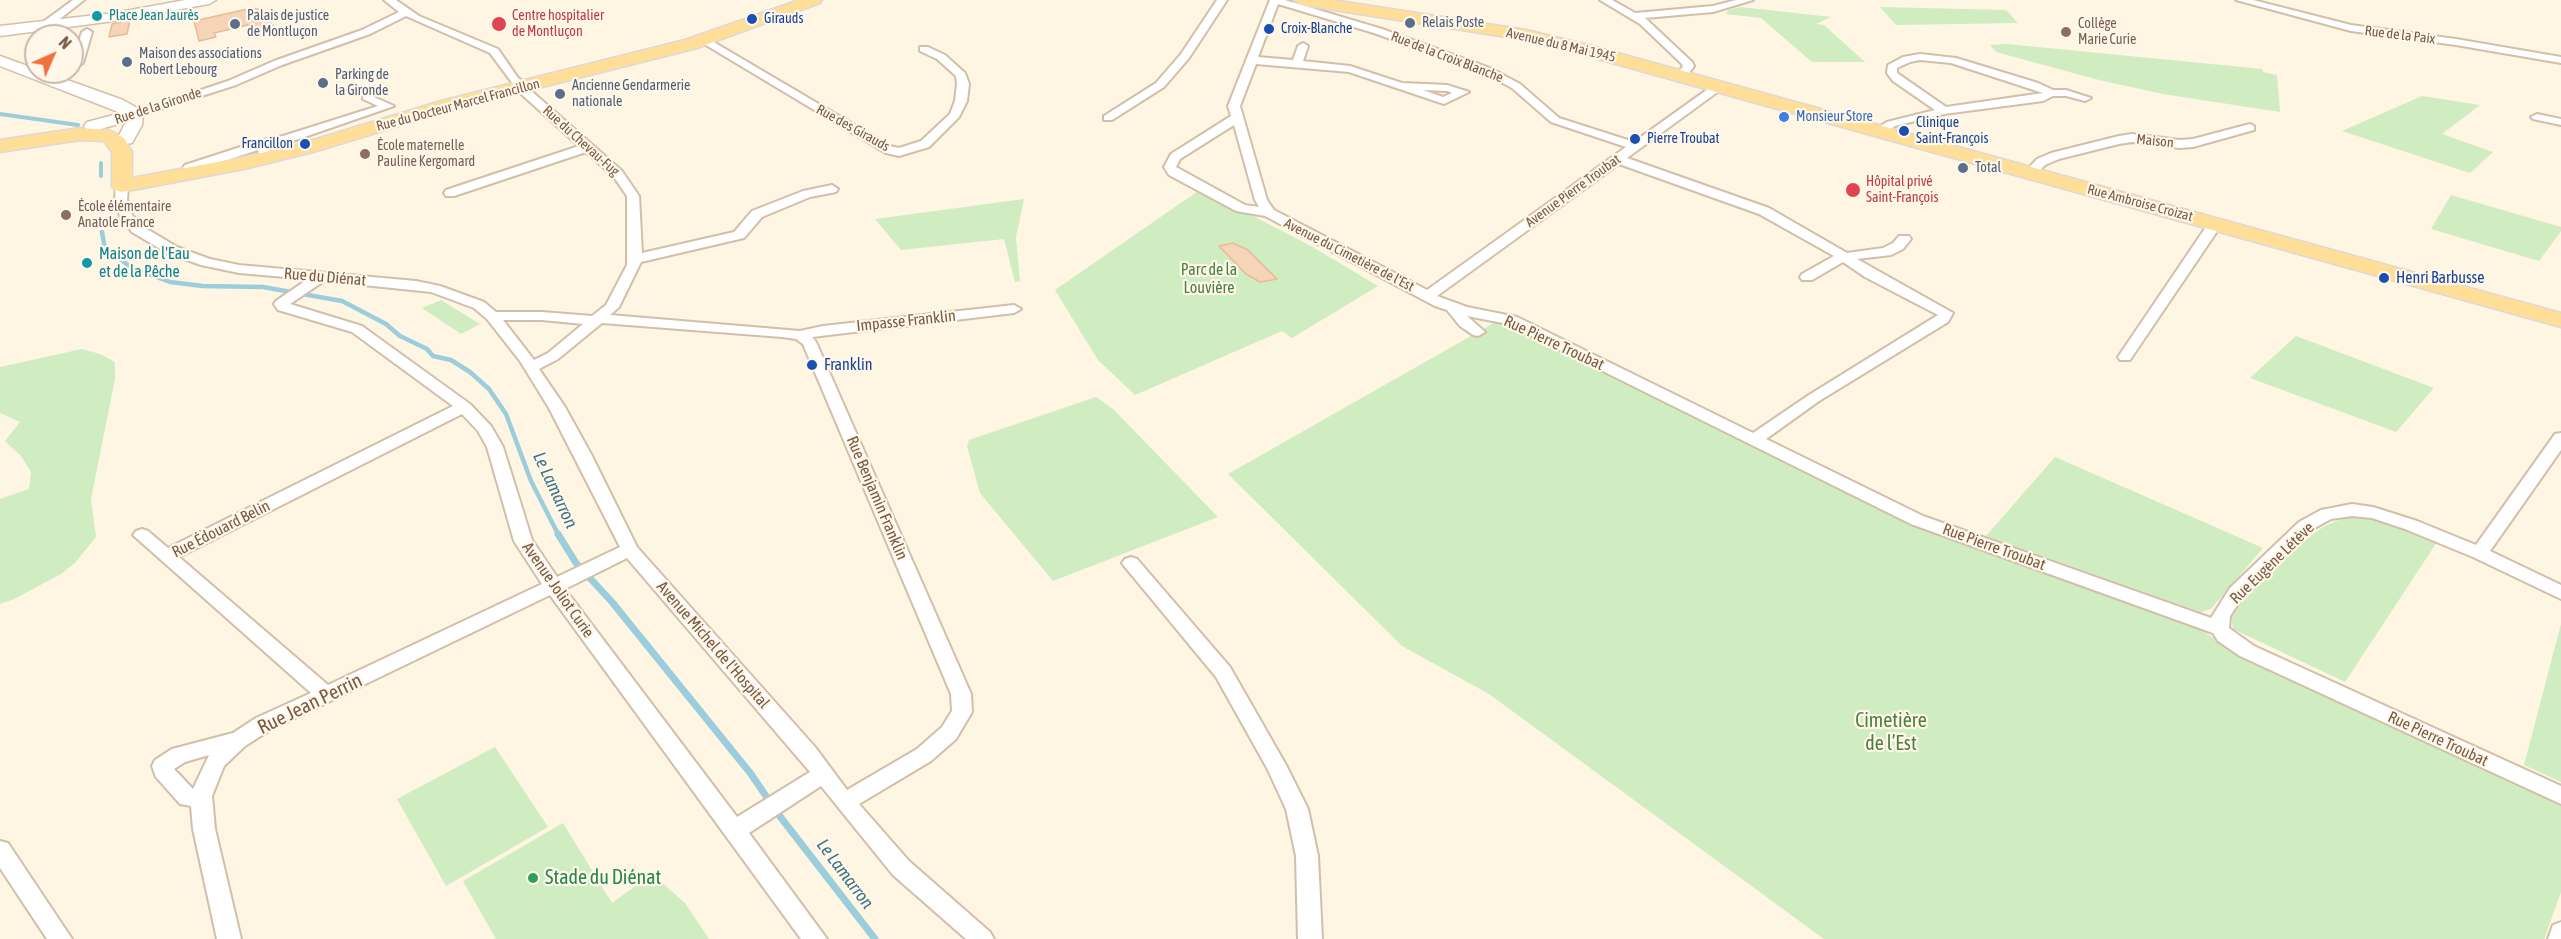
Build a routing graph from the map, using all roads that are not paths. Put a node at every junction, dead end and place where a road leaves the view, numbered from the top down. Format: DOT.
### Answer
graph roads {
  1 [pos="79,0"];
  2 [pos="209,0"];
  3 [pos="389,0"];
  4 [pos="814,0"];
  5 [pos="1302,0"];
  6 [pos="1605,0"];
  7 [pos="1748,0"];
  8 [pos="2241,0"];
  9 [pos="1280,1"];
  10 [pos="1322,2"];
  11 [pos="1219,3"];
  12 [pos="410,16"];
  13 [pos="1635,16"];
  14 [pos="47,24"];
  15 [pos="64,24"];
  16 [pos="24,29"];
  17 [pos="0,32"];
  18 [pos="87,32"];
  19 [pos="84,42"];
  20 [pos="698,42"];
  21 [pos="1303,46"];
  22 [pos="924,49"];
  23 [pos="1252,60"];
  24 [pos="2561,60"];
  25 [pos="0,61"];
  26 [pos="1297,63"];
  27 [pos="24,67"];
  28 [pos="1681,76"];
  29 [pos="73,84"];
  30 [pos="523,86"];
  31 [pos="1404,86"];
  32 [pos="1719,86"];
  33 [pos="2052,93"];
  34 [pos="367,97"];
  35 [pos="2085,98"];
  36 [pos="1944,111"];
  37 [pos="135,114"];
  38 [pos="2537,117"];
  39 [pos="1108,118"];
  40 [pos="1236,118"];
  41 [pos="2561,122"];
  42 [pos="2250,128"];
  43 [pos="1880,131"];
  44 [pos="5,145"];
  45 [pos="1634,146"];
  46 [pos="588,147"];
  47 [pos="116,148"];
  48 [pos="263,153"];
  49 [pos="1617,159"];
  50 [pos="2030,173"];
  51 [pos="832,189"];
  52 [pos="450,192"];
  53 [pos="1269,213"];
  54 [pos="2215,224"];
  55 [pos="1904,239"];
  56 [pos="1843,257"];
  57 [pos="635,258"];
  58 [pos="321,277"];
  59 [pos="1807,277"];
  60 [pos="1428,296"];
  61 [pos="1452,307"];
  62 [pos="1014,309"];
  63 [pos="492,316"];
  64 [pos="598,320"];
  65 [pos="2561,320"];
  66 [pos="1478,332"];
  67 [pos="800,335"];
  68 [pos="2125,357"];
  69 [pos="530,368"];
  70 [pos="464,407"];
  71 [pos="2561,438"];
  72 [pos="1755,440"];
  73 [pos="142,535"];
  74 [pos="630,550"];
  75 [pos="2478,553"];
  76 [pos="166,556"];
  77 [pos="1131,563"];
  78 [pos="553,586"];
  79 [pos="2561,592"];
  80 [pos="2220,628"];
  81 [pos="327,695"];
  82 [pos="238,740"];
  83 [pos="823,774"];
  84 [pos="2561,795"];
  85 [pos="201,796"];
  86 [pos="844,802"];
  87 [pos="735,830"];
  88 [pos="0,850"];
  89 [pos="2561,932"];
  90 [pos="60,939"];
  91 [pos="229,939"];
  92 [pos="815,939"];
  93 [pos="982,939"];
  94 [pos="1310,939"];
  95 [pos="2560,939"];
  1 -- 14 [label="street"];
  2 -- 15 [label="main road"];
  3 -- 12 [label="street, Rue du Chevau-Fug"];
  4 -- 20 [label="main road, Rue du Docteur Marcel Francillon"];
  5 -- 10 [label="main road, Avenue du 8 Mai 1945"];
  6 -- 13 [label="street"];
  7 -- 13 [label="street"];
  8 -- 24 [label="street, Rue de la Paix"];
  9 -- 23 [label="street, Avenue du Cimetière de l'Est"];
  9 -- 45 [label="street, Rue de la Croix Blanche"];
  10 -- 28 [label="main road, Avenue du 8 Mai 1945"];
  11 -- 39 [label="street"];
  12 -- 30 [label="street, Rue du Chevau-Fug"];
  12 -- 37 [label="street, Rue de la Gironde"];
  13 -- 28 [label="street"];
  16 -- 17 [label="main road"];
  18 -- 19 [label="street"];
  20 -- 22 [label="street, Rue des Girauds"];
  20 -- 30 [label="main road, Rue du Docteur Marcel Francillon"];
  21 -- 26 [label="street"];
  23 -- 26 [label="street"];
  23 -- 40 [label="street, Avenue du Cimetière de l'Est"];
  25 -- 27 [label="main road"];
  26 -- 31 [label="street"];
  28 -- 32 [label="main road, Avenue du 8 Mai 1945"];
  29 -- 37 [label="main road"];
  30 -- 46 [label="street, Rue du Chevau-Fug"];
  30 -- 48 [label="main road, Rue du Docteur Marcel Francillon"];
  32 -- 43 [label="main road, Rue Ambroise Croizat"];
  32 -- 45 [label="street, Avenue Pierre Troubat"];
  33 -- 35 [label="street"];
  33 -- 36 [label="street"];
  33 -- 36 [label="street"];
  34 -- 48 [label="street"];
  36 -- 43 [label="street"];
  37 -- 47 [label="main road, Rue de la Gironde"];
  37 -- 47 [label="main road"];
  38 -- 41 [label="street"];
  40 -- 53 [label="street, Avenue du Cimetière de l'Est"];
  40 -- 53 [label="street"];
  42 -- 50 [label="street, Maison"];
  43 -- 50 [label="main road, Rue Ambroise Croizat"];
  44 -- 47 [label="main road"];
  45 -- 49 [label="street, Avenue Pierre Troubat"];
  46 -- 52 [label="street"];
  46 -- 57 [label="street, Rue du Chevau-Fug"];
  47 -- 48 [label="main road, Rue du Docteur Marcel Francillon"];
  47 -- 48 [label="main road, Rue du Docteur Marcel Francillon"];
  47 -- 58 [label="street, Rue du Diénat"];
  49 -- 56 [label="street"];
  49 -- 60 [label="street, Avenue Pierre Troubat"];
  50 -- 54 [label="main road, Rue Ambroise Croizat"];
  51 -- 57 [label="street"];
  53 -- 60 [label="street, Avenue du Cimetière de l'Est"];
  54 -- 65 [label="main road, Rue Ambroise Croizat"];
  54 -- 68 [label="street"];
  55 -- 56 [label="street"];
  56 -- 59 [label="street"];
  56 -- 72 [label="street"];
  57 -- 64 [label="street, Rue du Chevau-Fug"];
  58 -- 63 [label="street, Rue du Diénat"];
  58 -- 70 [label="street, Avenue Joliot Curie"];
  60 -- 61 [label="street, Rue Pierre Troubat"];
  61 -- 66 [label="street"];
  61 -- 72 [label="street, Rue Pierre Troubat"];
  62 -- 67 [label="street, Impasse Franklin"];
  63 -- 64 [label="street"];
  63 -- 69 [label="street, Avenue Michel de l'Hospital"];
  64 -- 67 [label="street"];
  64 -- 69 [label="street, Rue du Chevau-Fug"];
  67 -- 86 [label="street, Rue Benjamin Franklin"];
  69 -- 74 [label="street, Avenue Michel de l'Hospital"];
  70 -- 76 [label="street, Rue Édouard Belin"];
  70 -- 78 [label="street, Avenue Joliot Curie"];
  71 -- 75 [label="street"];
  72 -- 80 [label="street, Rue Pierre Troubat"];
  73 -- 76 [label="street"];
  74 -- 78 [label="street, Rue Jean Perrin"];
  74 -- 83 [label="street, Avenue Michel de l'Hospital"];
  75 -- 79 [label="street, Rue Eugène Létève"];
  75 -- 80 [label="street, Rue Eugène Létève"];
  76 -- 81 [label="street, Rue Édouard Belin"];
  77 -- 94 [label="street"];
  78 -- 81 [label="street, Rue Jean Perrin"];
  78 -- 87 [label="street, Avenue Joliot Curie"];
  80 -- 84 [label="street, Rue Pierre Troubat"];
  81 -- 82 [label="street, Rue Jean Perrin"];
  82 -- 85 [label="street, Rue Jean Perrin"];
  82 -- 85 [label="street"];
  83 -- 86 [label="street, Avenue Michel de l'Hospital"];
  83 -- 87 [label="street"];
  85 -- 91 [label="street, Rue Jean Perrin"];
  86 -- 93 [label="street, Avenue Michel de l'Hospital"];
  87 -- 92 [label="street, Avenue Joliot Curie"];
  88 -- 90 [label="street"];
  89 -- 95 [label="street"];
}
